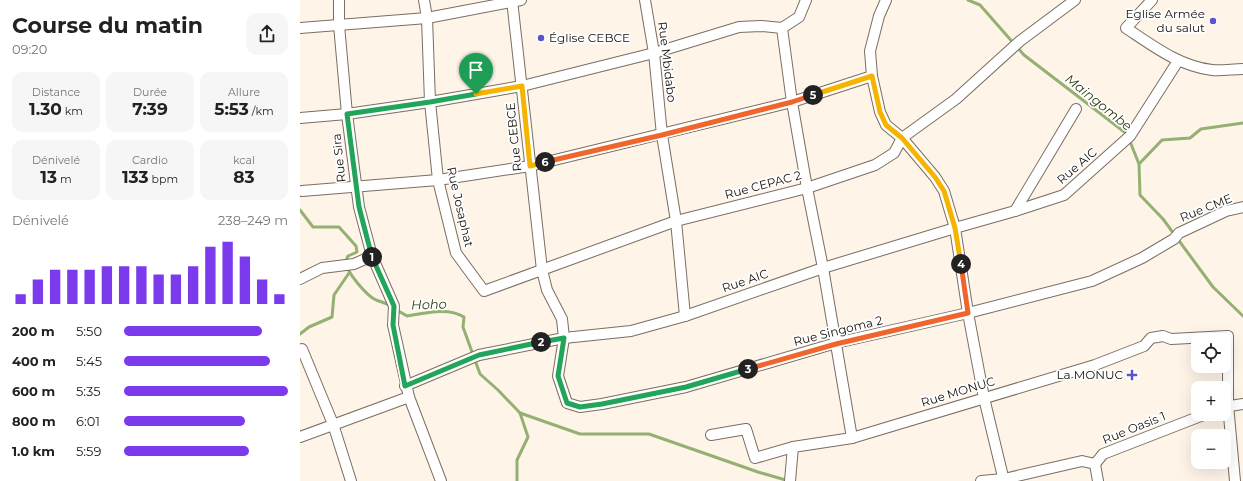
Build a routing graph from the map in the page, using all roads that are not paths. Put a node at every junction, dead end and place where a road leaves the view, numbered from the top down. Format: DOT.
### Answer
graph roads {
  1 [pos="339,0"];
  2 [pos="424,0"];
  3 [pos="645,0"];
  4 [pos="806,0"];
  5 [pos="886,0"];
  6 [pos="1075,0"];
  7 [pos="515,1"];
  8 [pos="1147,2"];
  9 [pos="427,18"];
  10 [pos="339,25"];
  11 [pos="300,28"];
  12 [pos="782,28"];
  13 [pos="654,53"];
  14 [pos="1178,61"];
  15 [pos="1243,69"];
  16 [pos="872,76"];
  17 [pos="522,86"];
  18 [pos="430,102"];
  19 [pos="792,102"];
  20 [pos="1076,109"];
  21 [pos="347,114"];
  22 [pos="300,118"];
  23 [pos="662,135"];
  24 [pos="902,138"];
  25 [pos="530,166"];
  26 [pos="438,180"];
  27 [pos="355,187"];
  28 [pos="807,188"];
  29 [pos="302,191"];
  30 [pos="1243,207"];
  31 [pos="1015,211"];
  32 [pos="676,221"];
  33 [pos="955,228"];
  34 [pos="1176,236"];
  35 [pos="372,256"];
  36 [pos="823,268"];
  37 [pos="542,270"];
  38 [pos="300,278"];
  39 [pos="484,291"];
  40 [pos="968,313"];
  41 [pos="685,316"];
  42 [pos="564,338"];
  43 [pos="836,344"];
  44 [pos="302,349"];
  45 [pos="1227,381"];
  46 [pos="405,386"];
  47 [pos="408,397"];
  48 [pos="984,398"];
  49 [pos="1243,404"];
  50 [pos="1231,405"];
  51 [pos="1191,420"];
  52 [pos="1228,421"];
  53 [pos="333,424"];
  54 [pos="711,435"];
  55 [pos="300,438"];
  56 [pos="852,438"];
  57 [pos="793,447"];
  58 [pos="1095,464"];
  59 [pos="791,479"];
  60 [pos="1004,480"];
  61 [pos="351,481"];
  62 [pos="441,481"];
  63 [pos="981,481"];
  64 [pos="1098,481"];
  65 [pos="1235,481"];
  1 -- 10 [label="street, Rue Sira"];
  2 -- 9 [label="street, Rue Josaphat"];
  3 -- 13 [label="street, Rue Mbidabo"];
  4 -- 12 [label="street"];
  5 -- 16 [label="street"];
  6 -- 24 [label="street, Rue CEPAC 2"];
  7 -- 9 [label="street"];
  7 -- 17 [label="street, Rue CEBCE"];
  8 -- 14 [label="street"];
  9 -- 10 [label="street"];
  9 -- 18 [label="street, Rue Josaphat"];
  10 -- 11 [label="street"];
  10 -- 21 [label="street, Rue Sira"];
  12 -- 13 [label="street"];
  12 -- 19 [label="street"];
  13 -- 17 [label="street"];
  13 -- 23 [label="street, Rue Mbidabo"];
  14 -- 15 [label="street"];
  14 -- 31 [label="street, Rue AIC"];
  16 -- 19 [label="street"];
  16 -- 24 [label="street"];
  17 -- 18 [label="street"];
  17 -- 25 [label="street, Rue CEBCE"];
  18 -- 21 [label="street"];
  18 -- 26 [label="street, Rue Josaphat"];
  19 -- 23 [label="street"];
  19 -- 28 [label="street"];
  20 -- 31 [label="street, Rue AIC"];
  21 -- 22 [label="street"];
  21 -- 27 [label="street, Rue Sira"];
  23 -- 25 [label="street"];
  23 -- 32 [label="street, Rue Mbidabo"];
  24 -- 28 [label="street, Rue CEPAC 2"];
  24 -- 33 [label="street"];
  25 -- 26 [label="street"];
  25 -- 37 [label="street, Rue CEBCE"];
  26 -- 27 [label="street"];
  26 -- 39 [label="street, Rue Josaphat"];
  27 -- 29 [label="street"];
  27 -- 35 [label="street, Rue Sira"];
  28 -- 32 [label="street, Rue CEPAC 2"];
  28 -- 36 [label="street"];
  30 -- 34 [label="street, Rue CME"];
  31 -- 33 [label="street, Rue AIC"];
  32 -- 37 [label="street, Rue CEPAC 2"];
  32 -- 41 [label="street, Rue Mbidabo"];
  33 -- 36 [label="street, Rue AIC"];
  33 -- 40 [label="street"];
  34 -- 40 [label="street, Rue Singoma 2"];
  35 -- 38 [label="street"];
  35 -- 46 [label="street, Rue Sira"];
  36 -- 41 [label="street, Rue AIC"];
  36 -- 43 [label="street"];
  37 -- 39 [label="street, Rue CEPAC 2"];
  37 -- 42 [label="street, Rue CEBCE"];
  40 -- 43 [label="street, Rue Singoma 2"];
  40 -- 48 [label="street"];
  41 -- 42 [label="street, Rue AIC"];
  42 -- 43 [label="street, Rue Singoma 2"];
  42 -- 46 [label="street, Rue AIC"];
  43 -- 56 [label="street"];
  44 -- 53 [label="street"];
  45 -- 48 [label="street, Rue MONUC"];
  46 -- 47 [label="street, Rue Sira"];
  47 -- 53 [label="street"];
  47 -- 62 [label="street, Rue Sira"];
  48 -- 56 [label="street, Rue MONUC"];
  48 -- 60 [label="street"];
  49 -- 50 [label="street"];
  51 -- 58 [label="street, Rue Oasis 1"];
  52 -- 65 [label="street"];
  53 -- 55 [label="street"];
  53 -- 61 [label="street"];
  54 -- 57 [label="street, Rue MONUC"];
  56 -- 57 [label="street, Rue MONUC"];
  57 -- 59 [label="street"];
  58 -- 60 [label="street"];
  58 -- 64 [label="street"];
  60 -- 63 [label="street"];
}
